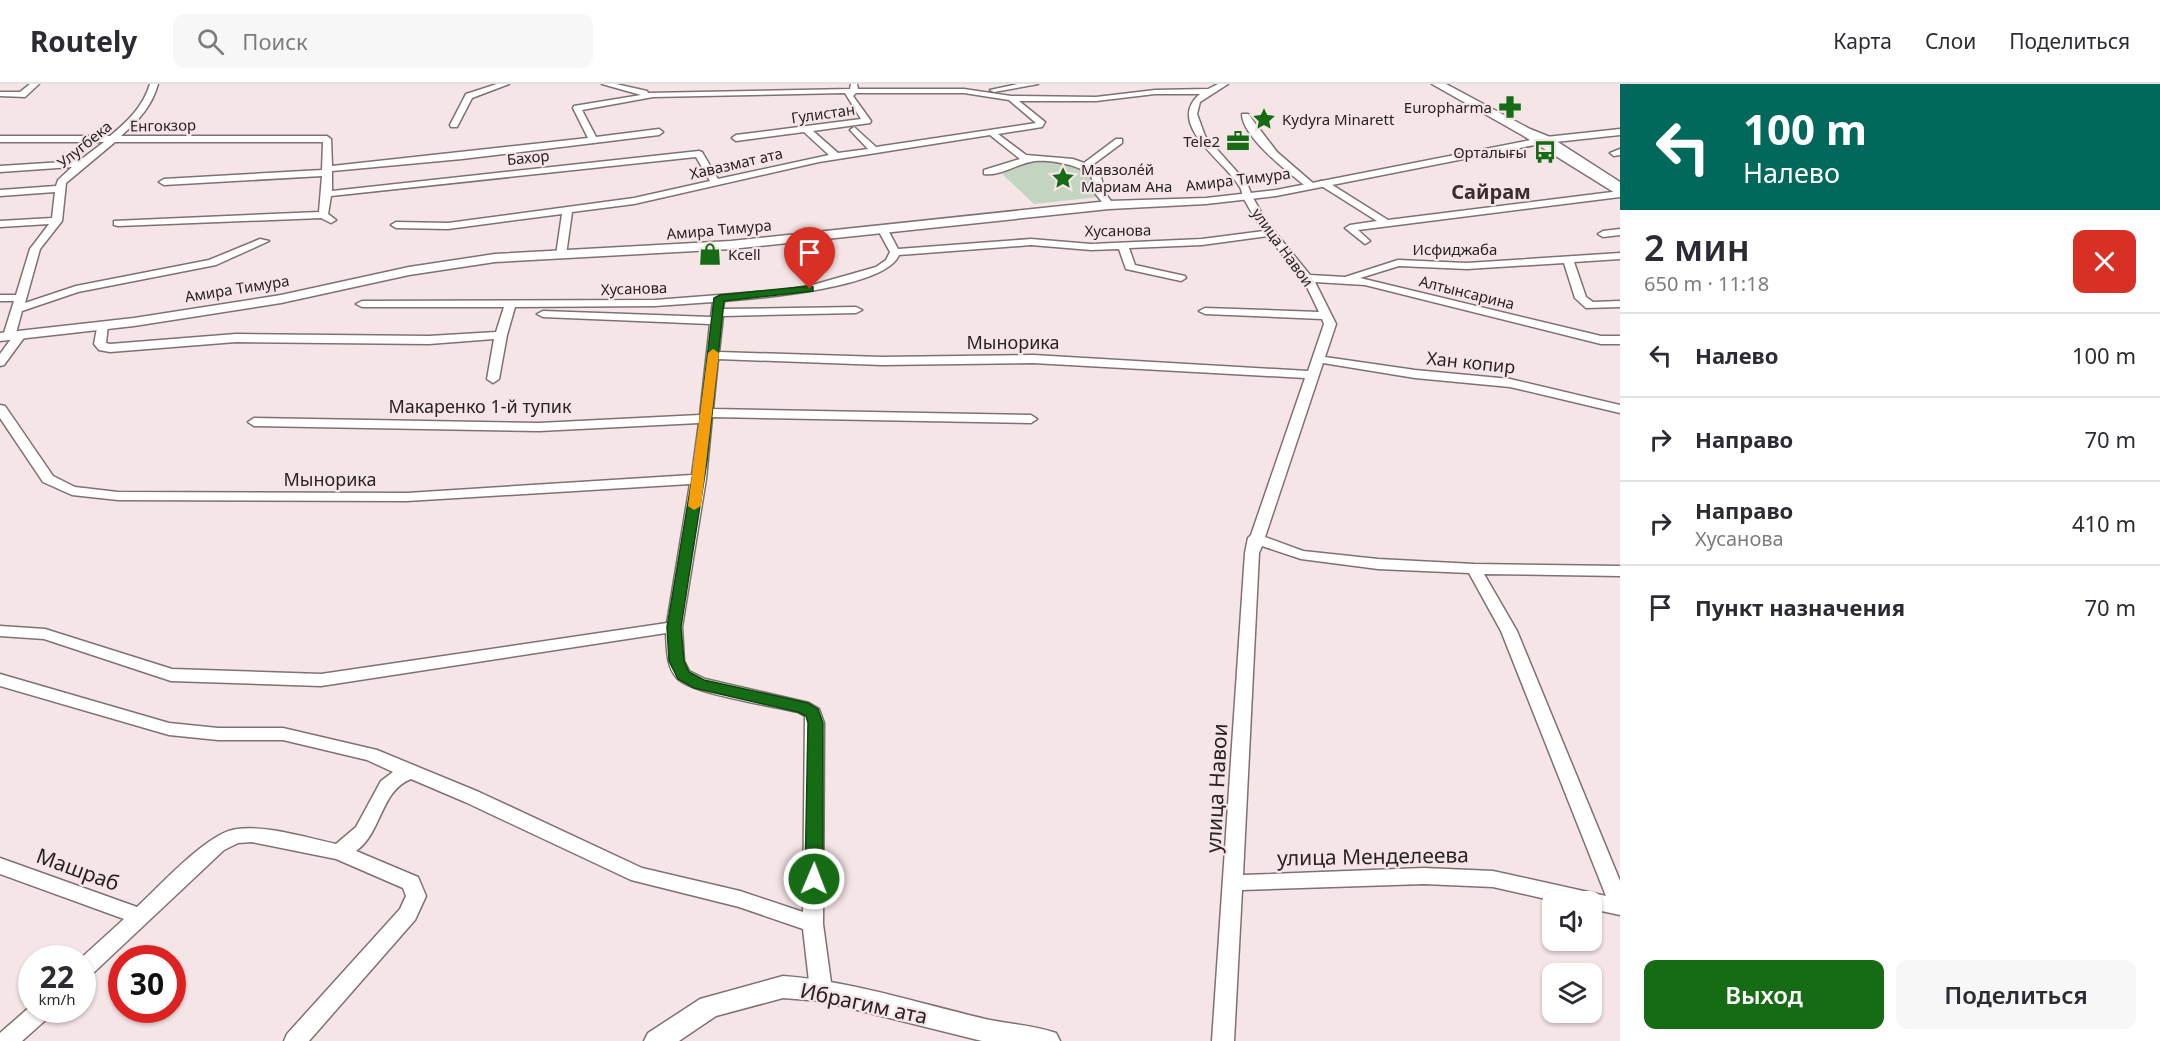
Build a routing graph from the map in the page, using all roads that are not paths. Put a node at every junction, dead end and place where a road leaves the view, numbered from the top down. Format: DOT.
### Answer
graph roads {
  1 [pos="35,84"];
  2 [pos="154,84"];
  3 [pos="505,84"];
  4 [pos="606,84"];
  5 [pos="1034,84"];
  6 [pos="1224,84"];
  7 [pos="1438,84"];
  8 [pos="854,88"];
  9 [pos="1208,91"];
  10 [pos="980,93"];
  11 [pos="0,94"];
  12 [pos="652,95"];
  13 [pos="1011,98"];
  14 [pos="1245,116"];
  15 [pos="454,125"];
  16 [pos="807,130"];
  17 [pos="854,130"];
  18 [pos="659,132"];
  19 [pos="1615,132"];
  20 [pos="993,134"];
  21 [pos="1620,137"];
  22 [pos="736,138"];
  23 [pos="0,139"];
  24 [pos="111,139"];
  25 [pos="593,139"];
  26 [pos="1542,140"];
  27 [pos="1119,141"];
  28 [pos="874,150"];
  29 [pos="836,156"];
  30 [pos="1029,159"];
  31 [pos="81,164"];
  32 [pos="1085,166"];
  33 [pos="0,169"];
  34 [pos="327,171"];
  35 [pos="987,172"];
  36 [pos="164,182"];
  37 [pos="716,183"];
  38 [pos="1317,185"];
  39 [pos="59,189"];
  40 [pos="1620,191"];
  41 [pos="0,193"];
  42 [pos="327,194"];
  43 [pos="1247,196"];
  44 [pos="1109,205"];
  45 [pos="567,210"];
  46 [pos="57,221"];
  47 [pos="118,223"];
  48 [pos="0,224"];
  49 [pos="1388,224"];
  50 [pos="396,225"];
  51 [pos="883,230"];
  52 [pos="1620,232"];
  53 [pos="1270,233"];
  54 [pos="1603,234"];
  55 [pos="264,241"];
  56 [pos="1365,241"];
  57 [pos="1123,246"];
  58 [pos="895,252"];
  59 [pos="561,255"];
  60 [pos="1620,256"];
  61 [pos="1568,260"];
  62 [pos="1181,278"];
  63 [pos="1306,278"];
  64 [pos="1344,280"];
  65 [pos="0,298"];
  66 [pos="19,304"];
  67 [pos="362,304"];
  68 [pos="1620,304"];
  69 [pos="509,307"];
  70 [pos="856,310"];
  71 [pos="718,311"];
  72 [pos="1205,311"];
  73 [pos="1326,316"];
  74 [pos="102,326"];
  75 [pos="501,335"];
  76 [pos="10,336"];
  77 [pos="1601,340"];
  78 [pos="1620,340"];
  79 [pos="1620,352"];
  80 [pos="713,355"];
  81 [pos="1317,359"];
  82 [pos="0,362"];
  83 [pos="1311,375"];
  84 [pos="493,379"];
  85 [pos="0,409"];
  86 [pos="1620,409"];
  87 [pos="706,416"];
  88 [pos="1031,419"];
  89 [pos="254,422"];
  90 [pos="699,479"];
  91 [pos="1255,538"];
  92 [pos="1474,569"];
  93 [pos="1620,571"];
  94 [pos="674,627"];
  95 [pos="0,631"];
  96 [pos="0,680"];
  97 [pos="411,772"];
  98 [pos="339,852"];
  99 [pos="0,866"];
  100 [pos="1232,883"];
  101 [pos="1620,906"];
  102 [pos="141,917"];
  103 [pos="813,924"];
  104 [pos="96,958"];
  105 [pos="821,990"];
  106 [pos="27,1023"];
  107 [pos="7,1041"];
  108 [pos="295,1041"];
  109 [pos="657,1041"];
  110 [pos="1047,1041"];
  111 [pos="1223,1041"];
  1 -- 11 [label="street"];
  2 -- 24 [label="street, Улугбека"];
  3 -- 15 [label="street"];
  4 -- 12 [label="street"];
  5 -- 10 [label="street"];
  6 -- 9 [label="street"];
  7 -- 26 [label="main road"];
  8 -- 10 [label="street"];
  8 -- 12 [label="street"];
  8 -- 16 [label="street, Гулистан"];
  9 -- 13 [label="street"];
  9 -- 43 [label="street, улица Навои"];
  10 -- 13 [label="street"];
  12 -- 25 [label="street"];
  13 -- 20 [label="street, Хавазмат ата"];
  14 -- 38 [label="street"];
  16 -- 22 [label="street, Гулистан"];
  16 -- 29 [label="street"];
  17 -- 28 [label="street"];
  18 -- 25 [label="street"];
  19 -- 21 [label="street"];
  19 -- 26 [label="street, Амира Тимура"];
  20 -- 28 [label="street, Хавазмат ата"];
  20 -- 30 [label="street"];
  23 -- 24 [label="street, Енгокзор"];
  24 -- 31 [label="street, Улугбека"];
  24 -- 34 [label="street, Енгокзор"];
  25 -- 34 [label="street"];
  26 -- 38 [label="street, Амира Тимура"];
  26 -- 40 [label="main road"];
  27 -- 32 [label="street"];
  28 -- 29 [label="street, Хавазмат ата"];
  29 -- 37 [label="street, Хавазмат ата"];
  30 -- 32 [label="street"];
  30 -- 35 [label="street"];
  31 -- 33 [label="street"];
  31 -- 39 [label="street, Улугбека"];
  32 -- 44 [label="street"];
  34 -- 36 [label="street"];
  34 -- 42 [label="street"];
  37 -- 42 [label="street, Бахор"];
  37 -- 45 [label="street, Хавазмат ата"];
  38 -- 43 [label="street, Амира Тимура"];
  38 -- 49 [label="street"];
  39 -- 41 [label="street"];
  39 -- 46 [label="street, Улугбека"];
  40 -- 49 [label="street, Исфиджаба"];
  42 -- 47 [label="street"];
  43 -- 44 [label="street, Амира Тимура"];
  43 -- 53 [label="street, улица Навои"];
  44 -- 51 [label="street, Амира Тимура"];
  45 -- 50 [label="street, Хавазмат ата"];
  45 -- 59 [label="street"];
  46 -- 48 [label="street"];
  46 -- 66 [label="street"];
  49 -- 56 [label="street, Исфиджаба"];
  51 -- 58 [label="street"];
  51 -- 59 [label="street, Амира Тимура"];
  52 -- 54 [label="street"];
  53 -- 57 [label="street, Хусанова"];
  53 -- 63 [label="street, улица Навои"];
  55 -- 66 [label="street"];
  57 -- 58 [label="street, Хусанова"];
  57 -- 62 [label="street"];
  58 -- 71 [label="street, Хусанова"];
  59 -- 74 [label="street, Амира Тимура"];
  60 -- 61 [label="street, Исфиджаба"];
  61 -- 64 [label="street, Исфиджаба"];
  61 -- 68 [label="street"];
  63 -- 64 [label="street, Алтынсарина"];
  63 -- 73 [label="street, улица Навои"];
  64 -- 77 [label="street, Алтынсарина"];
  65 -- 66 [label="street"];
  66 -- 76 [label="street"];
  67 -- 69 [label="street, Хусанова"];
  69 -- 71 [label="street"];
  69 -- 71 [label="street, Хусанова"];
  69 -- 75 [label="street"];
  70 -- 71 [label="street"];
  71 -- 80 [label="street"];
  72 -- 73 [label="street"];
  73 -- 81 [label="street, улица Навои"];
  74 -- 75 [label="street"];
  74 -- 76 [label="street, Амира Тимура"];
  75 -- 84 [label="street"];
  76 -- 82 [label="street"];
  77 -- 78 [label="street, Алтынсарина"];
  77 -- 79 [label="street"];
  80 -- 83 [label="street, Мынорика"];
  80 -- 87 [label="street"];
  81 -- 83 [label="street, улица Навои"];
  81 -- 86 [label="street, Хан копир"];
  83 -- 91 [label="street, улица Навои"];
  85 -- 90 [label="street, Мынорика"];
  87 -- 88 [label="street, Макаренко 1-й тупик"];
  87 -- 89 [label="street, Макаренко 1-й тупик"];
  87 -- 90 [label="street"];
  90 -- 94 [label="street"];
  91 -- 92 [label="street"];
  91 -- 100 [label="street, улица Навои"];
  92 -- 93 [label="street"];
  92 -- 101 [label="street"];
  94 -- 95 [label="street"];
  94 -- 103 [label="street"];
  96 -- 97 [label="street"];
  97 -- 98 [label="street"];
  97 -- 103 [label="street"];
  98 -- 102 [label="street"];
  98 -- 108 [label="street"];
  99 -- 102 [label="street, Машраб"];
  100 -- 101 [label="street, улица Менделеева"];
  100 -- 111 [label="street, улица Навои"];
  102 -- 104 [label="street"];
  103 -- 105 [label="street"];
  105 -- 109 [label="street, Ибрагим ата"];
  105 -- 110 [label="street, Ибрагим ата"];
  106 -- 107 [label="street"];
}
